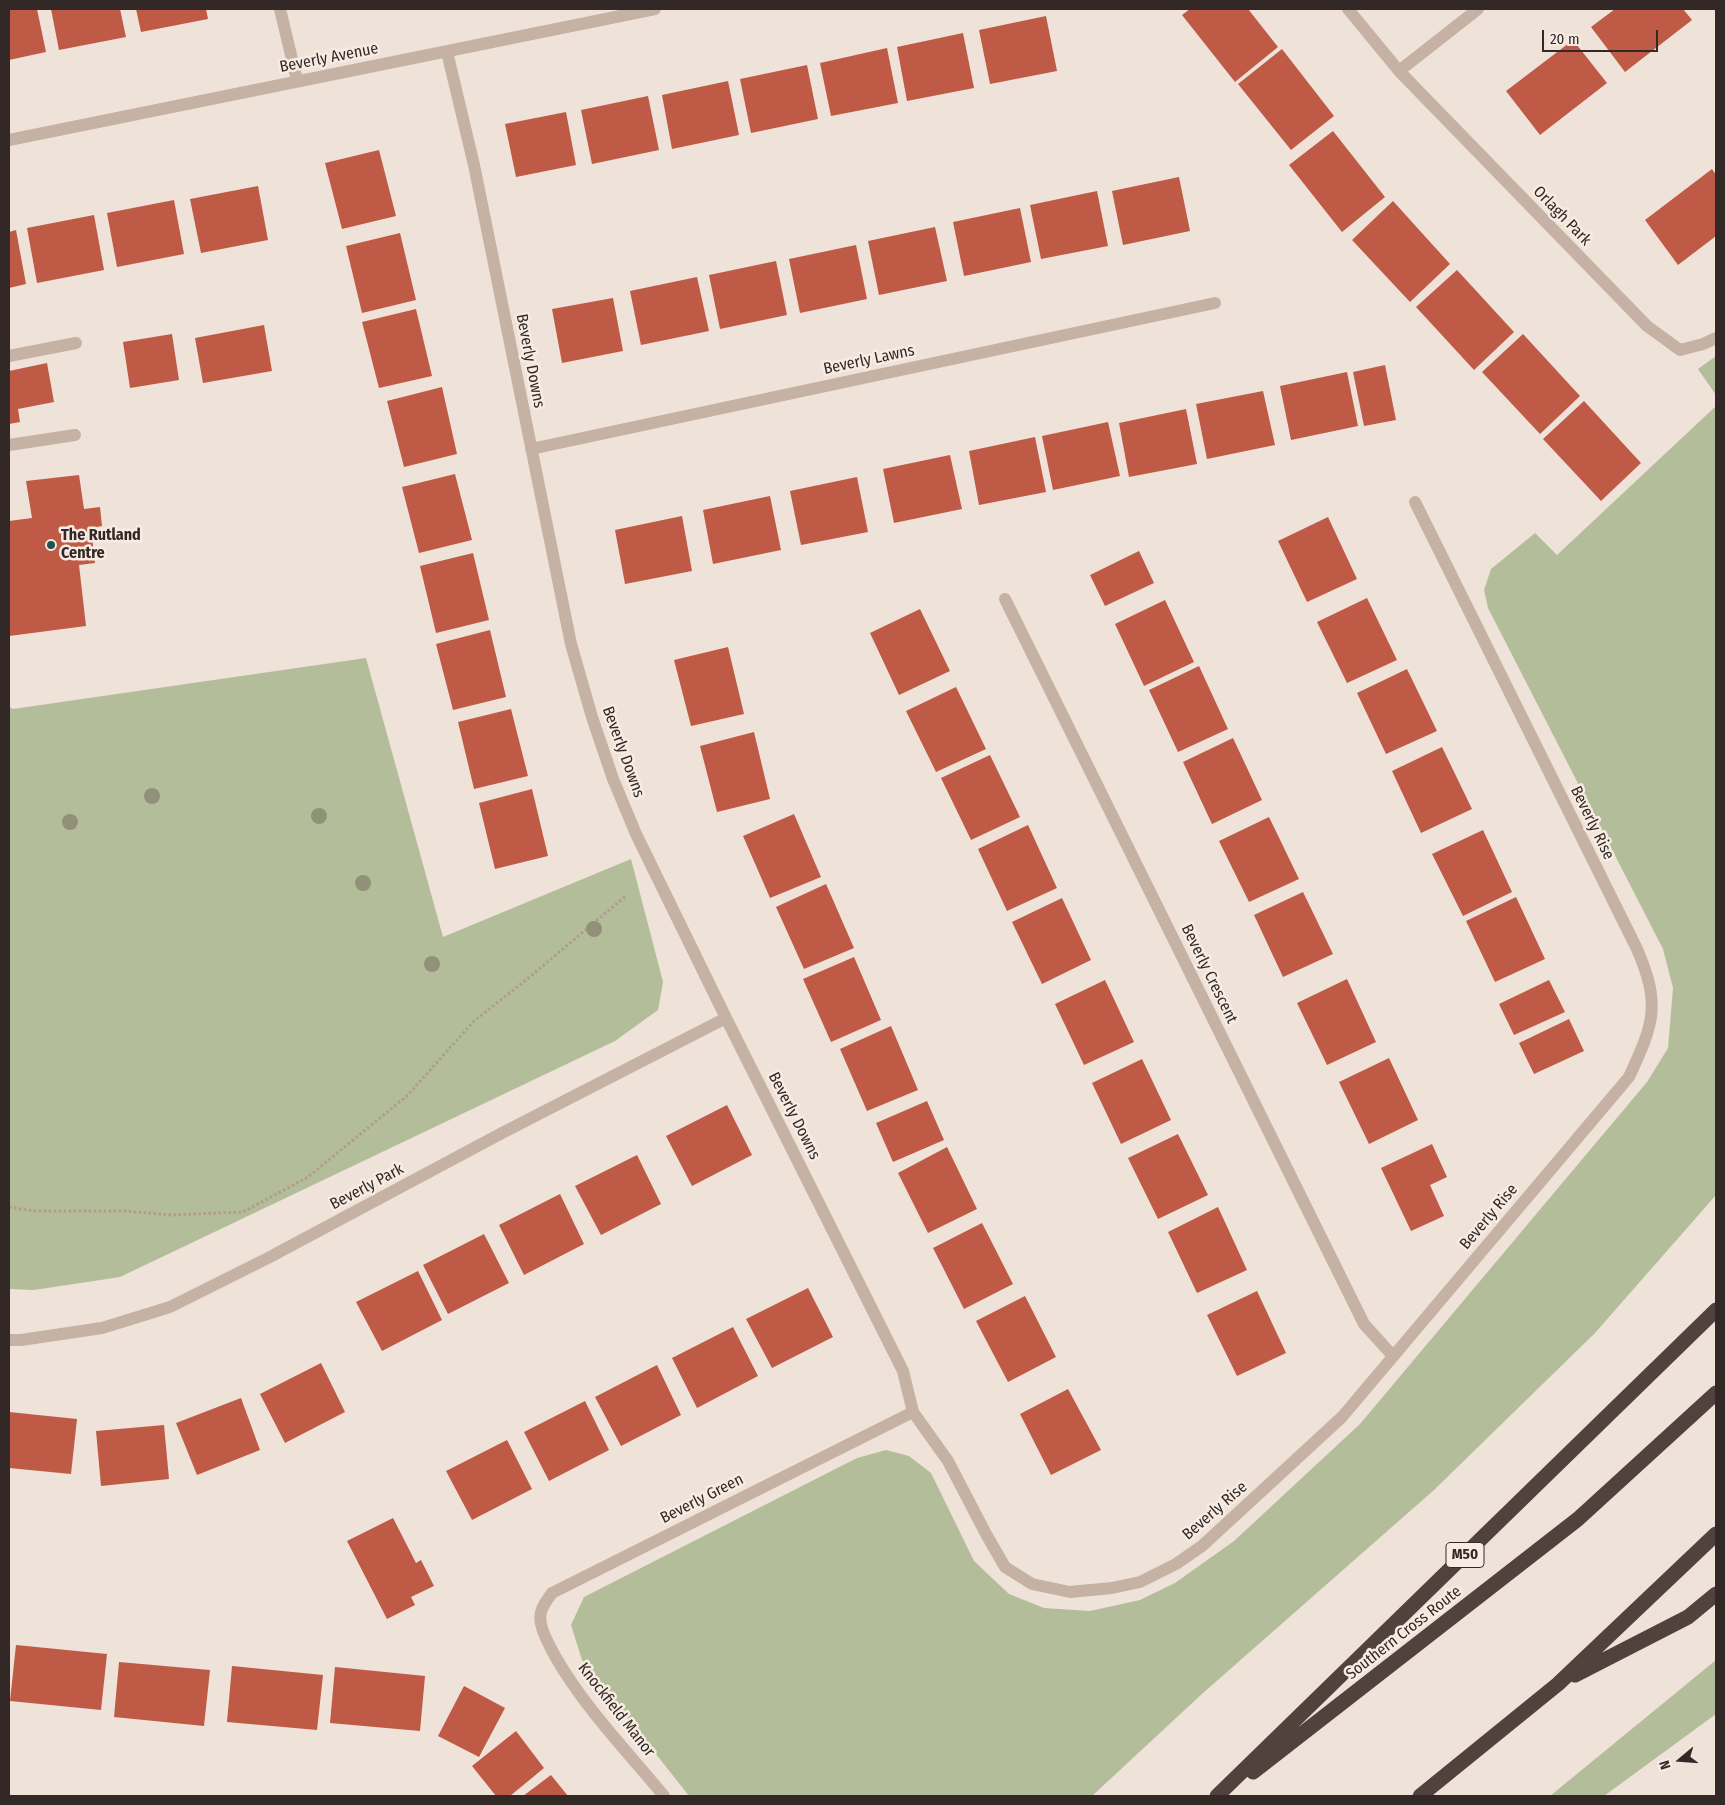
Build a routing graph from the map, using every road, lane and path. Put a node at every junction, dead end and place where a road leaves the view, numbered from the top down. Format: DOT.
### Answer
graph roads {
  1 [pos="280,9"];
  2 [pos="655,9"];
  3 [pos="1348,9"];
  4 [pos="1478,9"];
  5 [pos="447,52"];
  6 [pos="1399,71"];
  7 [pos="297,80"];
  8 [pos="9,140"];
  9 [pos="1215,303"];
  10 [pos="1716,338"];
  11 [pos="76,343"];
  12 [pos="9,356"];
  13 [pos="75,435"];
  14 [pos="9,445"];
  15 [pos="531,449"];
  16 [pos="1415,502"];
  17 [pos="1005,599"];
  18 [pos="627,895"];
  19 [pos="726,1018"];
  20 [pos="9,1207"];
  21 [pos="1716,1310"];
  22 [pos="9,1340"];
  23 [pos="1393,1356"];
  24 [pos="1716,1393"];
  25 [pos="914,1412"];
  26 [pos="1716,1534"];
  27 [pos="1716,1594"];
  28 [pos="547,1640"];
  29 [pos="1558,1684"];
  30 [pos="664,1796"];
  31 [pos="1217,1796"];
  32 [pos="1223,1796"];
  33 [pos="1420,1796"];
  1 -- 7 [label="street"];
  2 -- 5 [label="street, Beverly Avenue"];
  3 -- 6 [label="street, Orlagh Park"];
  4 -- 6 [label="street"];
  5 -- 7 [label="street, Beverly Avenue"];
  5 -- 15 [label="street, Beverly Downs"];
  6 -- 10 [label="street, Orlagh Park"];
  7 -- 8 [label="street, Beverly Avenue"];
  9 -- 15 [label="street, Beverly Lawns"];
  11 -- 12 [label="street"];
  13 -- 14 [label="street"];
  15 -- 19 [label="street, Beverly Downs"];
  16 -- 23 [label="street, Beverly Rise"];
  17 -- 23 [label="street, Beverly Crescent"];
  18 -- 20 [label="path"];
  19 -- 22 [label="street, Beverly Park"];
  19 -- 25 [label="street, Beverly Downs"];
  21 -- 31 [label="highway, M50"];
  23 -- 25 [label="street, Beverly Rise"];
  24 -- 32 [label="highway, Southern Cross Route / M50"];
  25 -- 28 [label="street, Beverly Green"];
  26 -- 29 [label="highway"];
  27 -- 29 [label="highway"];
  28 -- 30 [label="street, Knockfield Manor"];
  29 -- 33 [label="highway"];
}
